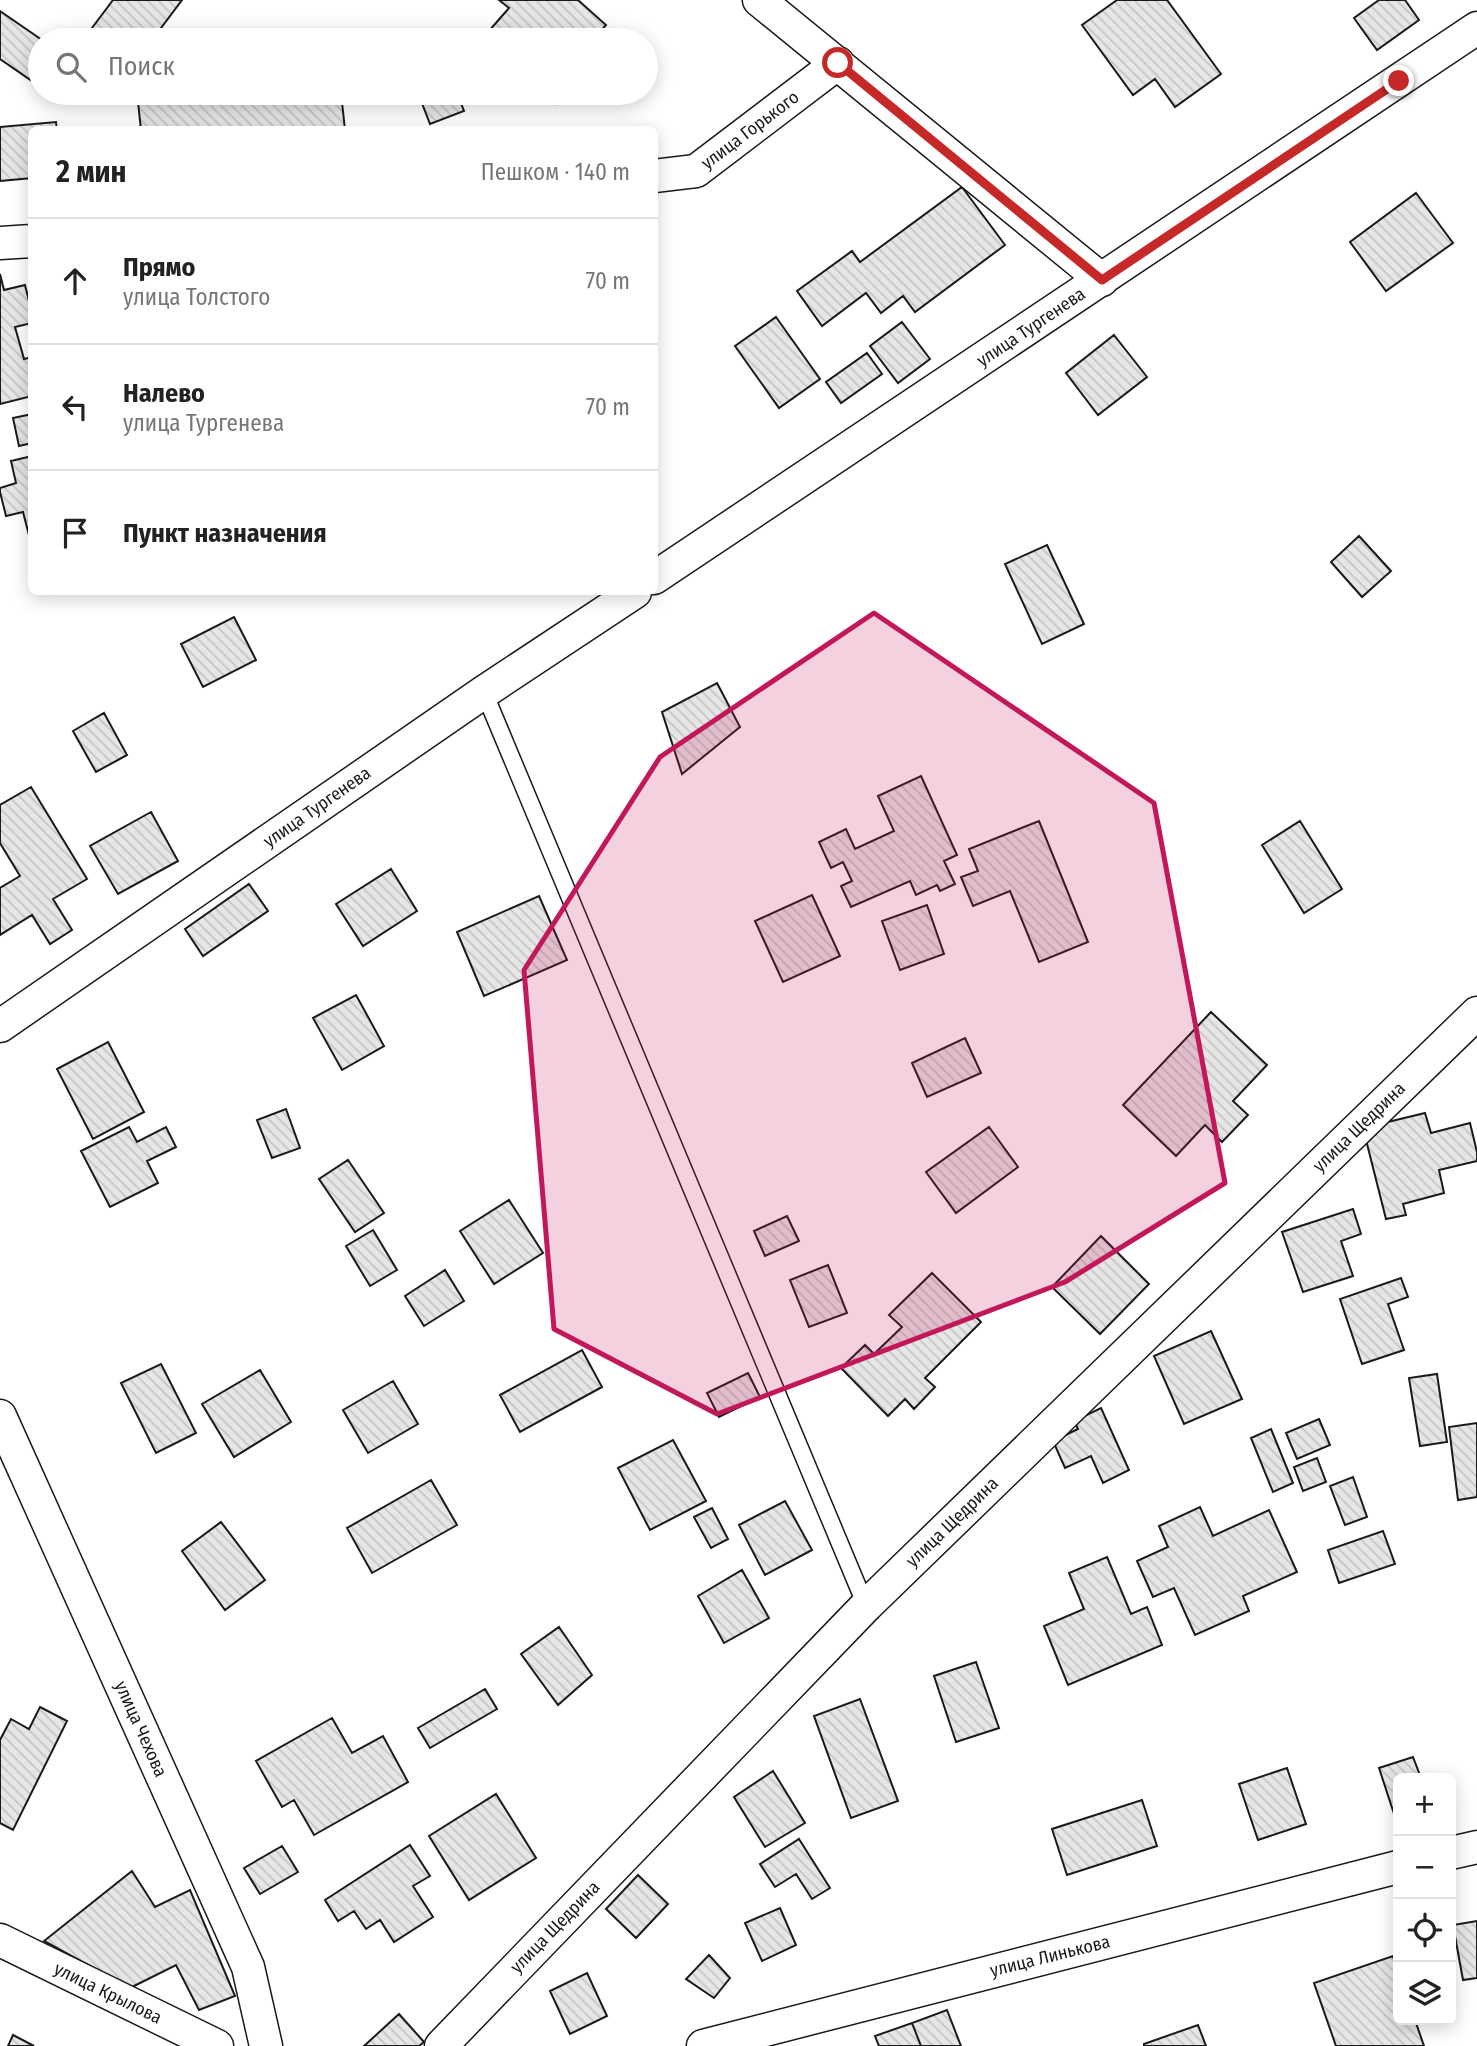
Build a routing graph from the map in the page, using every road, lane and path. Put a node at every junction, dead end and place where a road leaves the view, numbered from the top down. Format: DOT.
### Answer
graph roads {
  1 [pos="759,0"];
  2 [pos="1477,28"];
  3 [pos="838,63"];
  4 [pos="658,176"];
  5 [pos="28,241"];
  6 [pos="0,243"];
  7 [pos="1102,280"];
  8 [pos="658,575"];
  9 [pos="630,595"];
  10 [pos="484,692"];
  11 [pos="1477,1013"];
  12 [pos="0,1026"];
  13 [pos="0,1416"];
  14 [pos="866,1606"];
  15 [pos="1477,1847"];
  16 [pos="1456,1852"];
  17 [pos="1393,1868"];
  18 [pos="0,1940"];
  19 [pos="217,2046"];
  20 [pos="266,2046"];
  21 [pos="441,2046"];
  22 [pos="703,2046"];
  1 -- 3 [label="street"];
  2 -- 7 [label="street, улица Тургенева"];
  3 -- 4 [label="street, улица Горького"];
  3 -- 7 [label="street"];
  5 -- 6 [label="street"];
  7 -- 8 [label="street, улица Тургенева"];
  9 -- 10 [label="street, улица Тургенева"];
  10 -- 12 [label="street, улица Тургенева"];
  10 -- 14 [label="lane"];
  11 -- 14 [label="street, улица Щедрина"];
  13 -- 20 [label="street, улица Чехова"];
  14 -- 21 [label="street, улица Щедрина"];
  15 -- 16 [label="street"];
  17 -- 22 [label="street, улица Линькова"];
  18 -- 19 [label="street, улица Крылова"];
}
